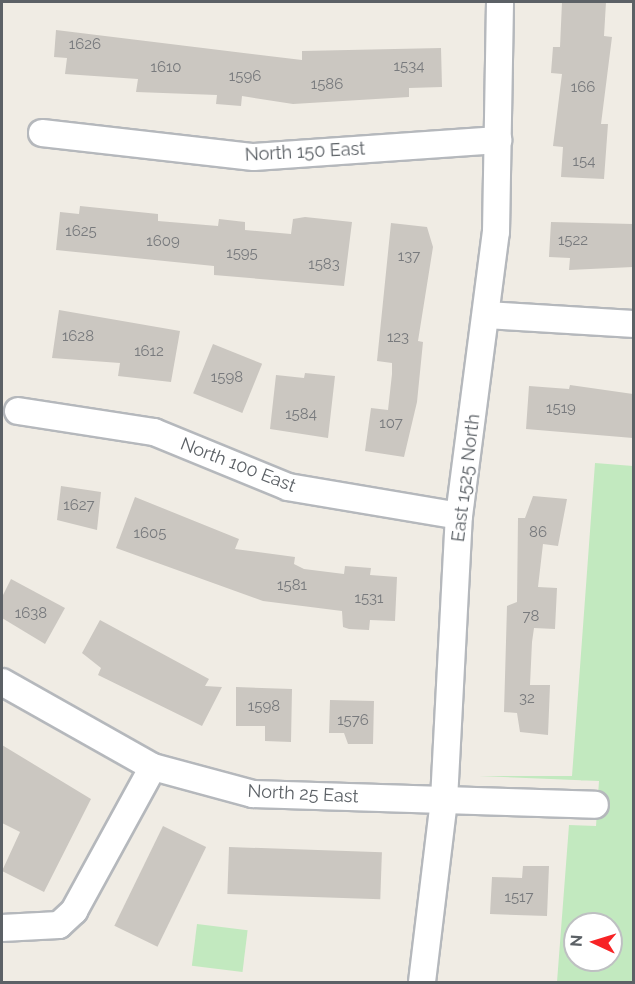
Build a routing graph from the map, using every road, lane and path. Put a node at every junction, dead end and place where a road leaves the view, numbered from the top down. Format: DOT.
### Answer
graph roads {
  1 [pos="500,2"];
  2 [pos="42,133"];
  3 [pos="498,140"];
  4 [pos="488,315"];
  5 [pos="633,324"];
  6 [pos="18,411"];
  7 [pos="459,516"];
  8 [pos="2,682"];
  9 [pos="153,767"];
  10 [pos="444,800"];
  11 [pos="595,805"];
  12 [pos="2,928"];
  13 [pos="422,982"];
  1 -- 3 [label="street, East 1525 North"];
  2 -- 3 [label="street, North 150 East"];
  3 -- 4 [label="street, East 1525 North"];
  4 -- 5 [label="street"];
  4 -- 7 [label="street, East 1525 North"];
  6 -- 7 [label="street, North 100 East"];
  7 -- 10 [label="street, East 1525 North"];
  8 -- 9 [label="street, North 25 East"];
  9 -- 10 [label="street, North 25 East"];
  9 -- 12 [label="street"];
  10 -- 11 [label="street, North 25 East"];
  10 -- 13 [label="street, East 1525 North"];
}
